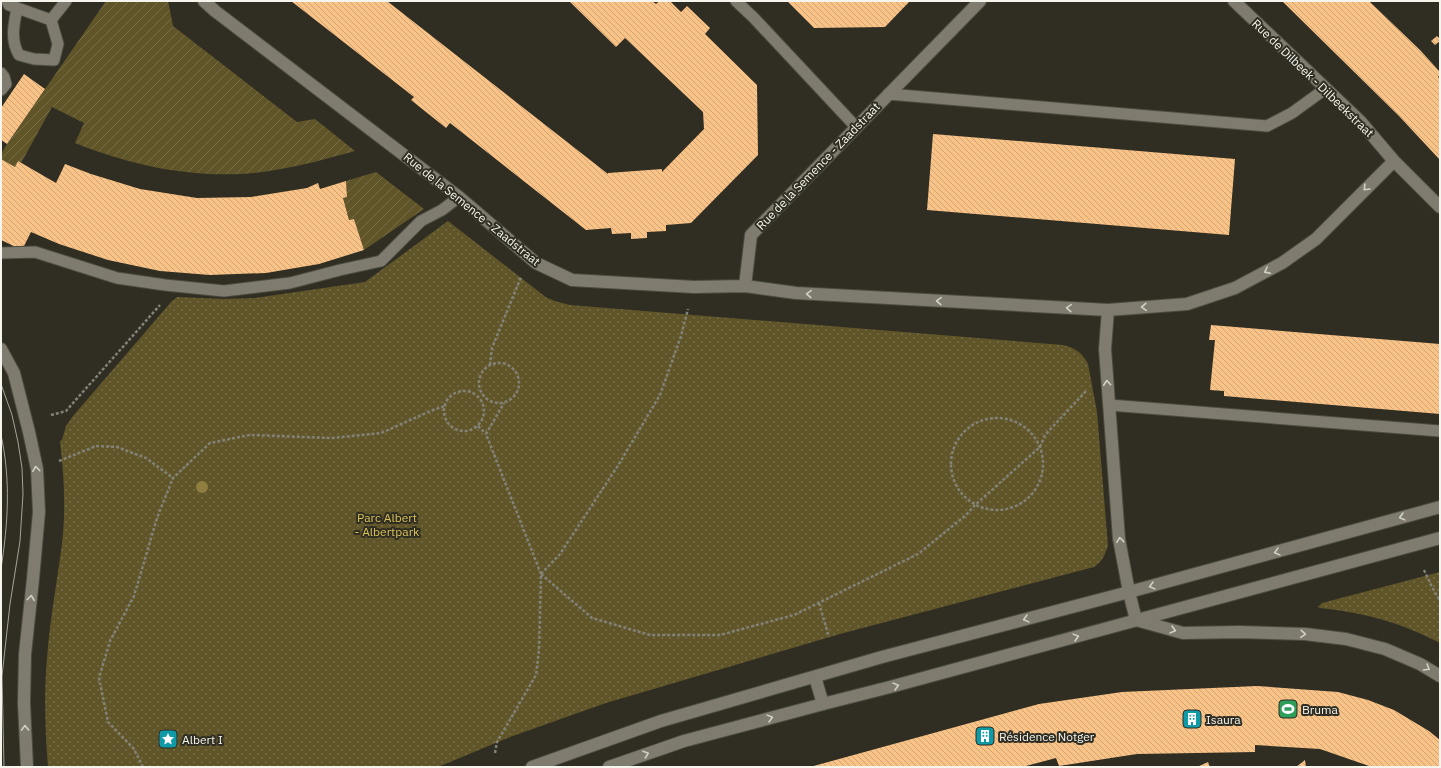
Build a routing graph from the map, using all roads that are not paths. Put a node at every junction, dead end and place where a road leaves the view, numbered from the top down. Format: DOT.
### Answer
graph roads {
  1 [pos="7,1"];
  2 [pos="66,1"];
  3 [pos="204,1"];
  4 [pos="736,1"];
  5 [pos="980,1"];
  6 [pos="1234,1"];
  7 [pos="17,8"];
  8 [pos="51,20"];
  9 [pos="1,73"];
  10 [pos="1325,89"];
  11 [pos="1,90"];
  12 [pos="888,94"];
  13 [pos="856,127"];
  14 [pos="1394,161"];
  15 [pos="459,198"];
  16 [pos="1440,207"];
  17 [pos="1,253"];
  18 [pos="745,286"];
  19 [pos="1108,310"];
  20 [pos="1,349"];
  21 [pos="1109,405"];
  22 [pos="1440,431"];
  23 [pos="1440,507"];
  24 [pos="1440,538"];
  25 [pos="1128,592"];
  26 [pos="1136,620"];
  27 [pos="1440,676"];
  28 [pos="815,677"];
  29 [pos="823,704"];
  30 [pos="27,767"];
  31 [pos="532,767"];
  32 [pos="609,767"];
  1 -- 7 [label="lane"];
  2 -- 8 [label="lane"];
  3 -- 15 [label="street, Rue de la Semence - Zaadstraat"];
  4 -- 13 [label="lane"];
  5 -- 12 [label="street, Rue de la Semence - Zaadstraat"];
  6 -- 10 [label="street, Rue de Dilbeek - Dilbeekstraat"];
  7 -- 8 [label="lane"];
  7 -- 8 [label="lane"];
  9 -- 11 [label="lane"];
  10 -- 12 [label="lane"];
  10 -- 14 [label="street, Rue de Dilbeek - Dilbeekstraat"];
  12 -- 13 [label="street, Rue de la Semence - Zaadstraat"];
  13 -- 18 [label="street, Rue de la Semence - Zaadstraat"];
  14 -- 16 [label="street, Rue de Dilbeek - Dilbeekstraat"];
  14 -- 19 [label="street, one-way"];
  15 -- 17 [label="lane"];
  15 -- 18 [label="street, Rue de la Semence - Zaadstraat"];
  19 -- 18 [label="street, one-way"];
  21 -- 19 [label="street, one-way"];
  30 -- 20 [label="street, one-way"];
  21 -- 22 [label="lane"];
  25 -- 21 [label="street, one-way"];
  23 -- 25 [label="street, one-way"];
  24 -- 26 [label="street"];
  25 -- 26 [label="street"];
  25 -- 28 [label="street, one-way"];
  26 -- 27 [label="street, one-way"];
  29 -- 26 [label="street, one-way"];
  28 -- 29 [label="street"];
  28 -- 31 [label="street"];
  32 -- 29 [label="street, one-way"];
}
